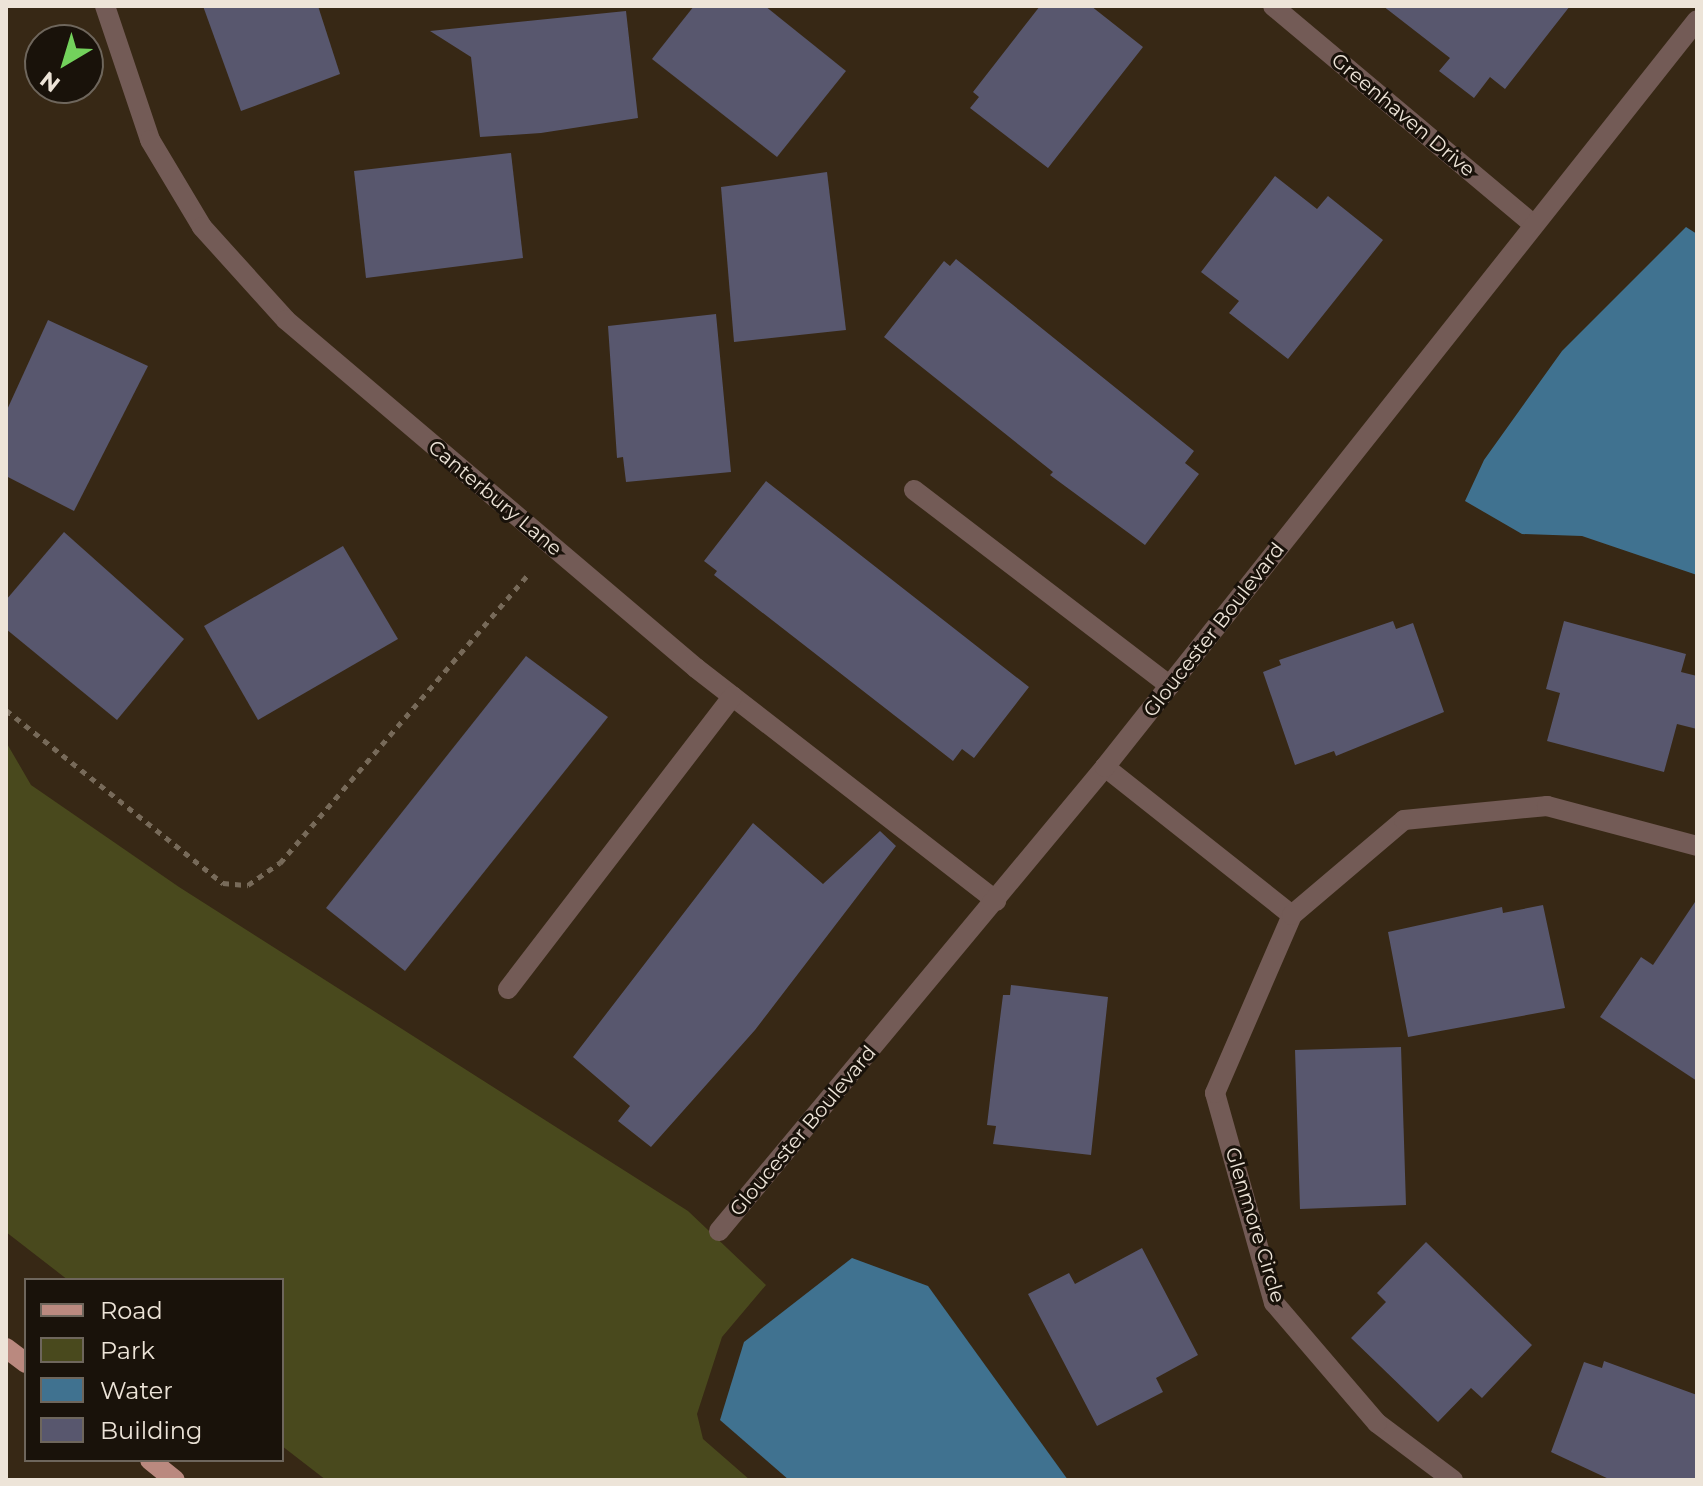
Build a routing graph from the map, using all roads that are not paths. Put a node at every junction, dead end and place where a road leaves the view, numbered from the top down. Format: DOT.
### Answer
graph roads {
  1 [pos="105,6"];
  2 [pos="1286,10"];
  3 [pos="1697,20"];
  4 [pos="1533,224"];
  5 [pos="914,490"];
  6 [pos="1170,686"];
  7 [pos="733,696"];
  8 [pos="1105,767"];
  9 [pos="1697,846"];
  10 [pos="996,901"];
  11 [pos="1292,915"];
  12 [pos="508,989"];
  13 [pos="719,1231"];
  14 [pos="6,1348"];
  15 [pos="24,1362"];
  16 [pos="152,1462"];
  17 [pos="175,1480"];
  18 [pos="1453,1480"];
  1 -- 7 [label="street, Canterbury Lane"];
  2 -- 4 [label="street, Greenhaven Drive"];
  3 -- 4 [label="street, Gloucester Boulevard"];
  4 -- 6 [label="street, Gloucester Boulevard"];
  5 -- 6 [label="street"];
  6 -- 8 [label="street, Gloucester Boulevard"];
  7 -- 10 [label="street, Canterbury Lane"];
  7 -- 12 [label="street"];
  8 -- 10 [label="street, Gloucester Boulevard"];
  8 -- 11 [label="street"];
  9 -- 11 [label="street, Glenmore Circle"];
  10 -- 13 [label="street, Gloucester Boulevard"];
  11 -- 18 [label="street, Glenmore Circle"];
  14 -- 15 [label="main road"];
  16 -- 17 [label="main road"];
}
